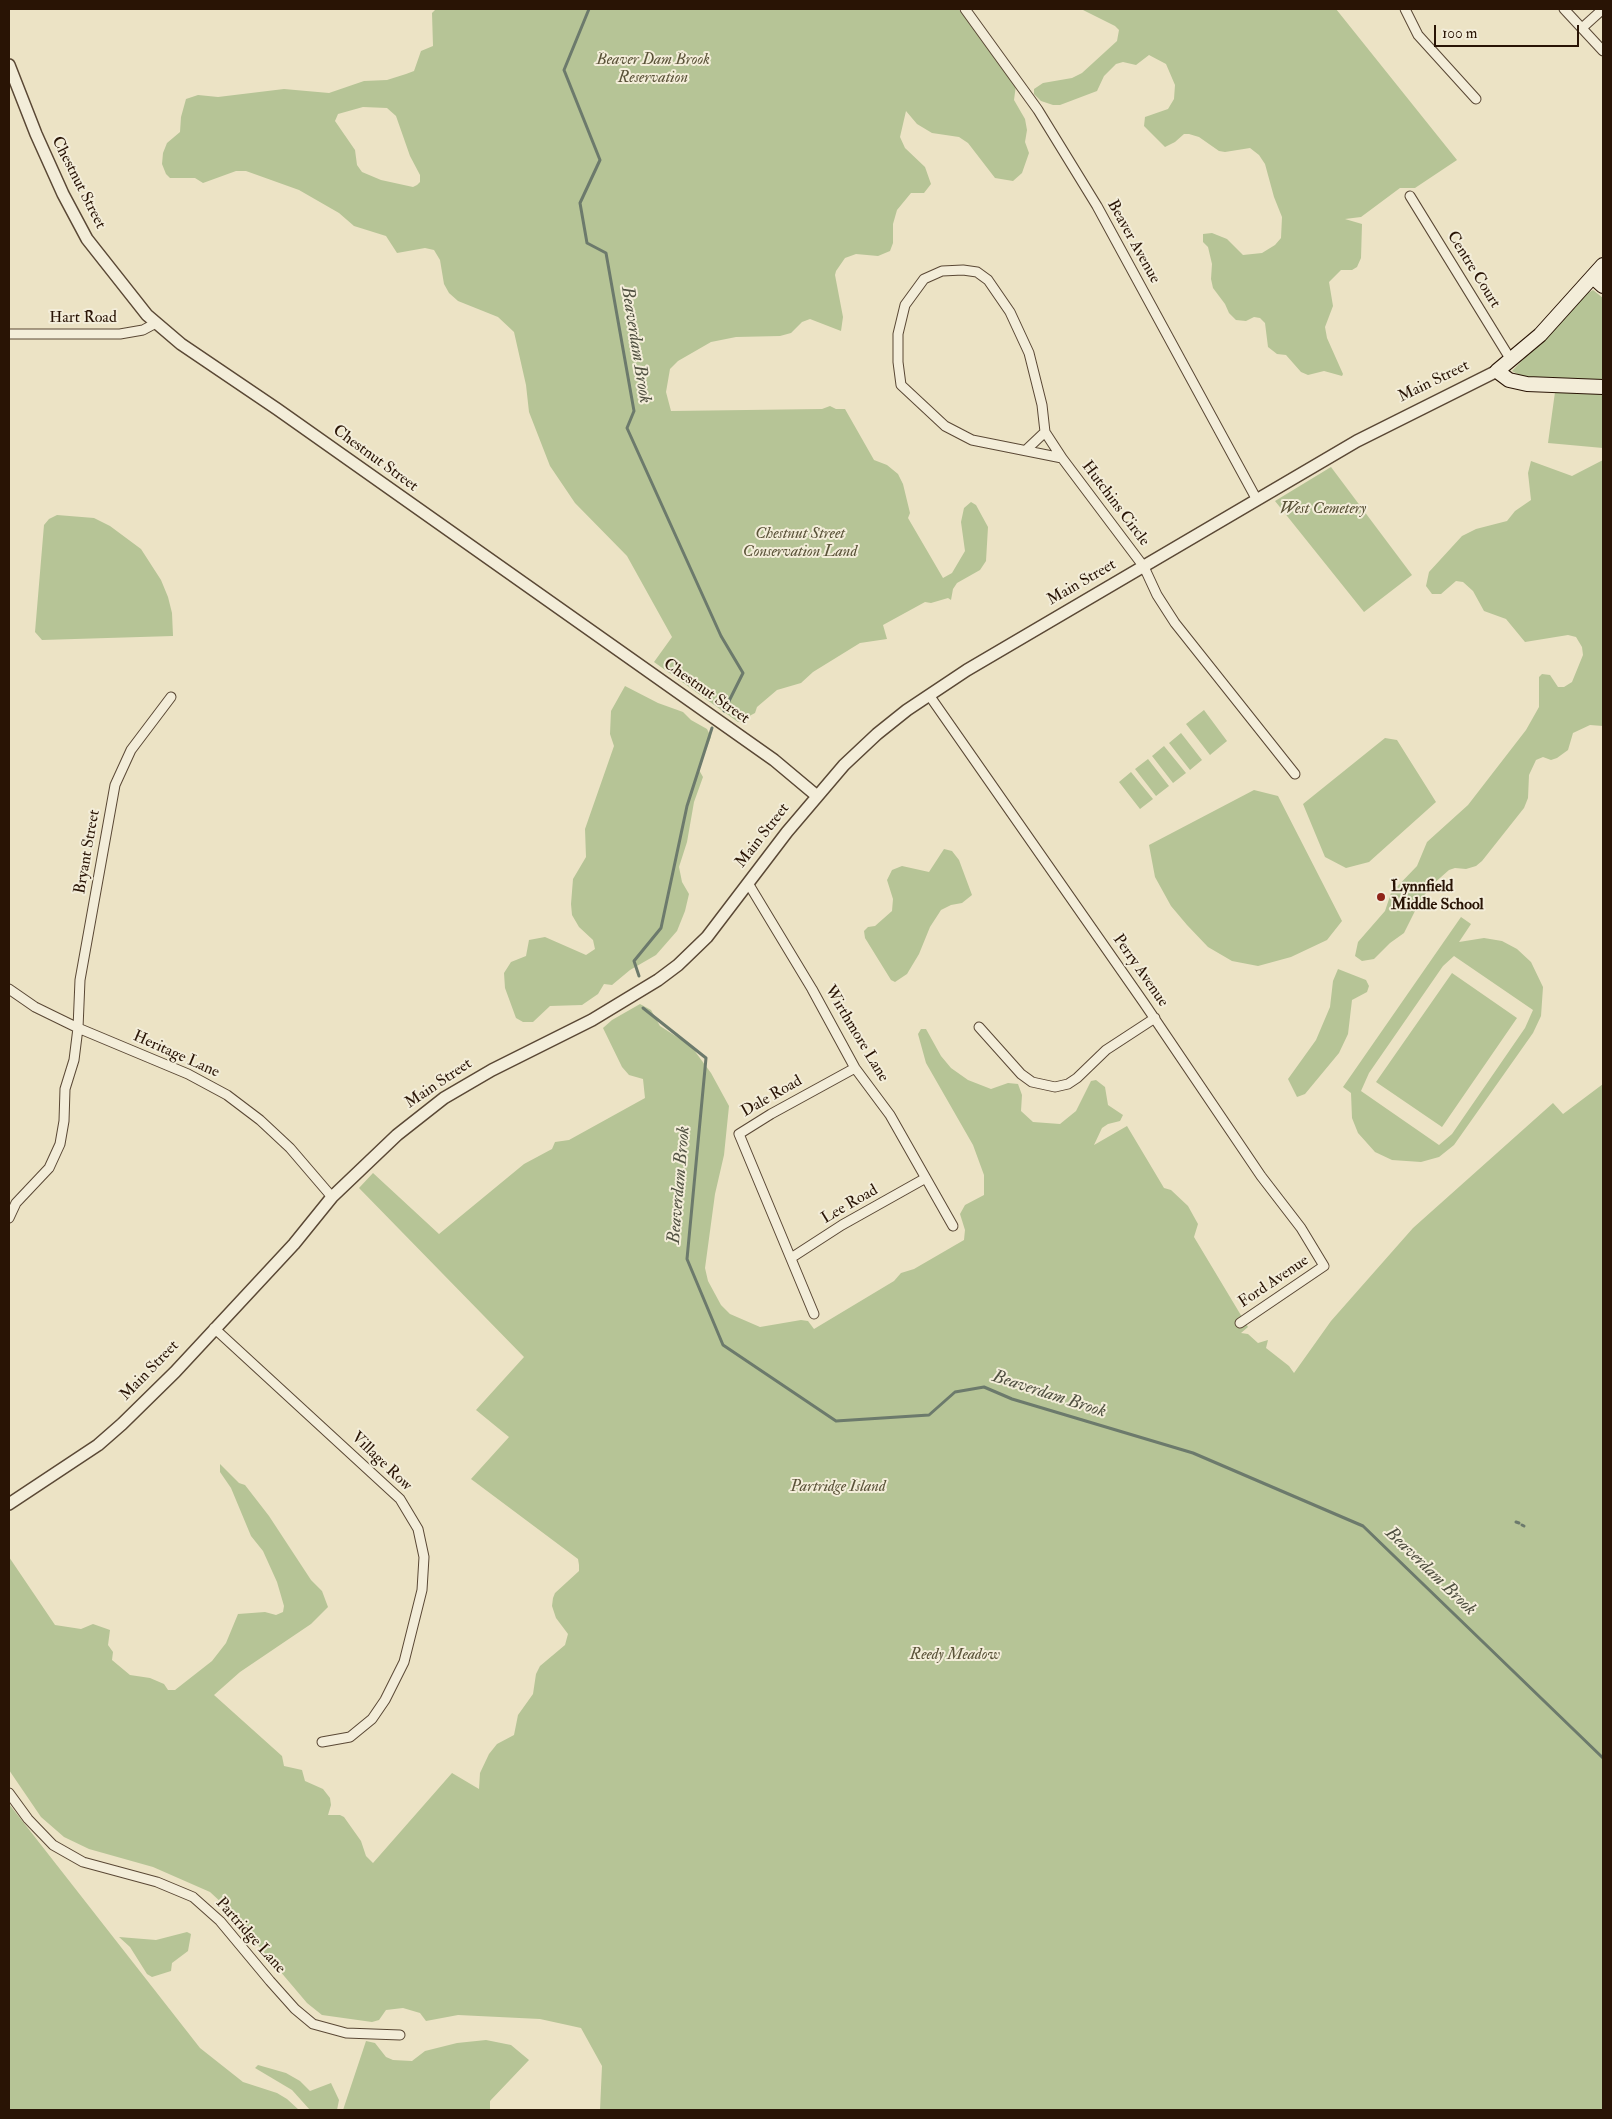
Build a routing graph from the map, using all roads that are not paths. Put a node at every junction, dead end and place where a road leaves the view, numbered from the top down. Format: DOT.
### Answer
graph roads {
  1 [pos="965,9"];
  2 [pos="1405,9"];
  3 [pos="1564,9"];
  4 [pos="1603,9"];
  5 [pos="1582,28"];
  6 [pos="1603,51"];
  7 [pos="9,65"];
  8 [pos="1476,99"];
  9 [pos="1410,196"];
  10 [pos="1603,265"];
  11 [pos="1598,282"];
  12 [pos="156,322"];
  13 [pos="9,334"];
  14 [pos="1511,360"];
  15 [pos="1496,371"];
  16 [pos="1603,387"];
  17 [pos="1045,432"];
  18 [pos="1026,450"];
  19 [pos="1062,458"];
  20 [pos="1258,500"];
  21 [pos="1144,567"];
  22 [pos="929,695"];
  23 [pos="171,698"];
  24 [pos="1294,774"];
  25 [pos="817,796"];
  26 [pos="748,883"];
  27 [pos="9,989"];
  28 [pos="1155,1018"];
  29 [pos="979,1027"];
  30 [pos="78,1028"];
  31 [pos="855,1068"];
  32 [pos="924,1179"];
  33 [pos="332,1197"];
  34 [pos="9,1218"];
  35 [pos="952,1226"];
  36 [pos="792,1258"];
  37 [pos="1324,1266"];
  38 [pos="814,1314"];
  39 [pos="1240,1323"];
  40 [pos="214,1328"];
  41 [pos="9,1504"];
  42 [pos="322,1742"];
  43 [pos="9,1793"];
  44 [pos="400,2035"];
  1 -- 20 [label="street, Beaver Avenue"];
  2 -- 8 [label="street"];
  3 -- 5 [label="street"];
  4 -- 5 [label="street"];
  5 -- 6 [label="street"];
  7 -- 12 [label="street, Chestnut Street"];
  9 -- 14 [label="street, Centre Court"];
  10 -- 11 [label="main road, Main Street"];
  11 -- 14 [label="main road, Main Street"];
  12 -- 13 [label="street, Hart Road"];
  12 -- 25 [label="street, Chestnut Street"];
  14 -- 15 [label="main road, Main Street"];
  15 -- 16 [label="main road"];
  15 -- 20 [label="street, Main Street"];
  17 -- 18 [label="street"];
  17 -- 18 [label="street, Hutchins Circle"];
  17 -- 19 [label="street, Hutchins Circle"];
  18 -- 19 [label="street, Hutchins Circle"];
  19 -- 21 [label="street, Hutchins Circle"];
  20 -- 21 [label="street, Main Street"];
  21 -- 22 [label="street, Main Street"];
  21 -- 24 [label="street"];
  22 -- 25 [label="street, Main Street"];
  22 -- 28 [label="street, Perry Avenue"];
  23 -- 30 [label="street, Bryant Street"];
  25 -- 26 [label="street, Main Street"];
  26 -- 31 [label="street, Wirthmore Lane"];
  26 -- 33 [label="street, Main Street"];
  27 -- 30 [label="street, Heritage Lane"];
  28 -- 29 [label="street"];
  28 -- 37 [label="street, Perry Avenue"];
  30 -- 33 [label="street, Heritage Lane"];
  30 -- 34 [label="street, Bryant Street"];
  31 -- 32 [label="street, Wirthmore Lane"];
  31 -- 36 [label="street, Dale Road"];
  32 -- 35 [label="street, Wirthmore Lane"];
  32 -- 36 [label="street, Lee Road"];
  33 -- 40 [label="street, Main Street"];
  36 -- 38 [label="street"];
  37 -- 39 [label="street, Ford Avenue"];
  40 -- 41 [label="street, Main Street"];
  40 -- 42 [label="street, Village Row"];
  43 -- 44 [label="street, Partridge Lane"];
}
